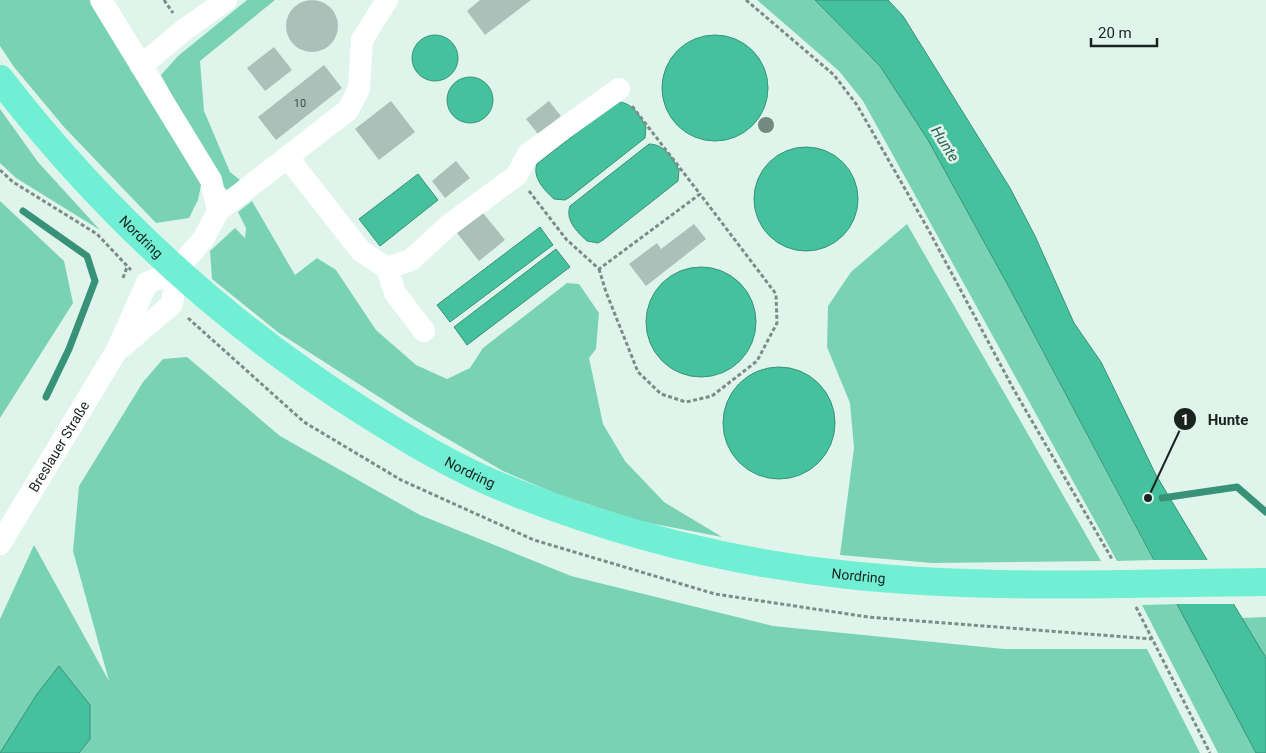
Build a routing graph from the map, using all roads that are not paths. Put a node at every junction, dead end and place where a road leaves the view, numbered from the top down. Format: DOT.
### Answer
graph roads {
  1 [pos="101,0"];
  2 [pos="226,0"];
  3 [pos="387,0"];
  4 [pos="141,66"];
  5 [pos="0,79"];
  6 [pos="619,89"];
  7 [pos="288,158"];
  8 [pos="218,211"];
  9 [pos="387,268"];
  10 [pos="176,272"];
  11 [pos="424,331"];
  12 [pos="0,544"];
  13 [pos="1266,582"];
  1 -- 4 [label="street"];
  2 -- 4 [label="street"];
  3 -- 7 [label="street"];
  4 -- 8 [label="street"];
  5 -- 10 [label="main road, Nordring"];
  6 -- 9 [label="street"];
  7 -- 8 [label="street"];
  7 -- 9 [label="street"];
  8 -- 10 [label="street"];
  9 -- 11 [label="street"];
  10 -- 12 [label="street, Breslauer Straße"];
  10 -- 13 [label="main road, Nordring"];
}
